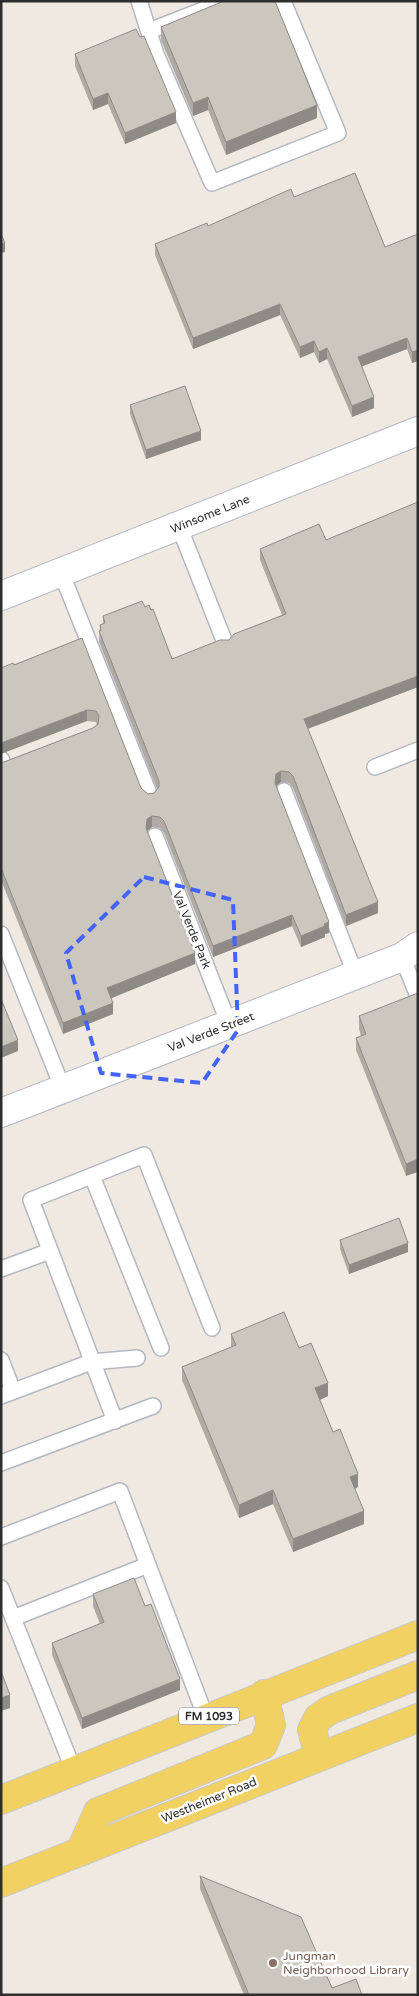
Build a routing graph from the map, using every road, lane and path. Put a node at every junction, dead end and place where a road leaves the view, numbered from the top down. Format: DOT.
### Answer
graph roads {
  1 [pos="139,1"];
  2 [pos="226,1"];
  3 [pos="283,1"];
  4 [pos="149,32"];
  5 [pos="418,431"];
  6 [pos="179,526"];
  7 [pos="61,572"];
  8 [pos="1,596"];
  9 [pos="225,643"];
  10 [pos="418,750"];
  11 [pos="21,757"];
  12 [pos="2,762"];
  13 [pos="375,767"];
  14 [pos="284,791"];
  15 [pos="150,796"];
  16 [pos="155,836"];
  17 [pos="1,934"];
  18 [pos="410,951"];
  19 [pos="356,976"];
  20 [pos="418,996"];
  21 [pos="229,1024"];
  22 [pos="63,1090"];
  23 [pos="1,1114"];
  24 [pos="92,1176"];
  25 [pos="50,1250"];
  26 [pos="1,1269"];
  27 [pos="212,1328"];
  28 [pos="161,1348"];
  29 [pos="137,1358"];
  30 [pos="1,1360"];
  31 [pos="91,1362"];
  32 [pos="7,1393"];
  33 [pos="153,1406"];
  34 [pos="115,1421"];
  35 [pos="1,1463"];
  36 [pos="1,1537"];
  37 [pos="148,1566"];
  38 [pos="1,1588"];
  39 [pos="13,1618"];
  40 [pos="418,1635"];
  41 [pos="418,1675"];
  42 [pos="264,1694"];
  43 [pos="206,1718"];
  44 [pos="418,1718"];
  45 [pos="319,1756"];
  46 [pos="74,1771"];
  47 [pos="1,1800"];
  48 [pos="80,1852"];
  49 [pos="1,1883"];
  1 -- 4 [label="lane"];
  2 -- 4 [label="lane"];
  3 -- 4 [label="lane"];
  5 -- 6 [label="street, Winsome Lane"];
  6 -- 7 [label="street, Winsome Lane"];
  6 -- 9 [label="lane"];
  7 -- 8 [label="street, Winsome Lane"];
  7 -- 15 [label="lane"];
  10 -- 13 [label="lane"];
  11 -- 12 [label="lane"];
  14 -- 19 [label="lane"];
  16 -- 21 [label="lane, Val Verde Park"];
  17 -- 22 [label="lane"];
  18 -- 19 [label="street, Val Verde Street"];
  18 -- 20 [label="lane"];
  19 -- 21 [label="street, Val Verde Street"];
  21 -- 22 [label="street, Val Verde Street"];
  22 -- 23 [label="street, Val Verde Street"];
  24 -- 25 [label="lane"];
  24 -- 27 [label="lane"];
  24 -- 28 [label="lane"];
  25 -- 26 [label="lane"];
  25 -- 31 [label="lane"];
  29 -- 31 [label="lane"];
  30 -- 32 [label="lane"];
  31 -- 32 [label="lane"];
  31 -- 34 [label="lane"];
  33 -- 34 [label="lane"];
  34 -- 35 [label="lane"];
  36 -- 37 [label="lane"];
  37 -- 39 [label="lane"];
  37 -- 43 [label="lane"];
  38 -- 39 [label="lane"];
  39 -- 46 [label="lane"];
  40 -- 42 [label="main road, FM 1093"];
  41 -- 45 [label="main road"];
  42 -- 43 [label="main road, FM 1093"];
  42 -- 48 [label="main road"];
  43 -- 46 [label="main road, FM 1093"];
  44 -- 45 [label="main road, Westheimer Road"];
  45 -- 48 [label="main road, Westheimer Road"];
  46 -- 47 [label="main road, FM 1093"];
  48 -- 49 [label="main road, Westheimer Road"];
}
